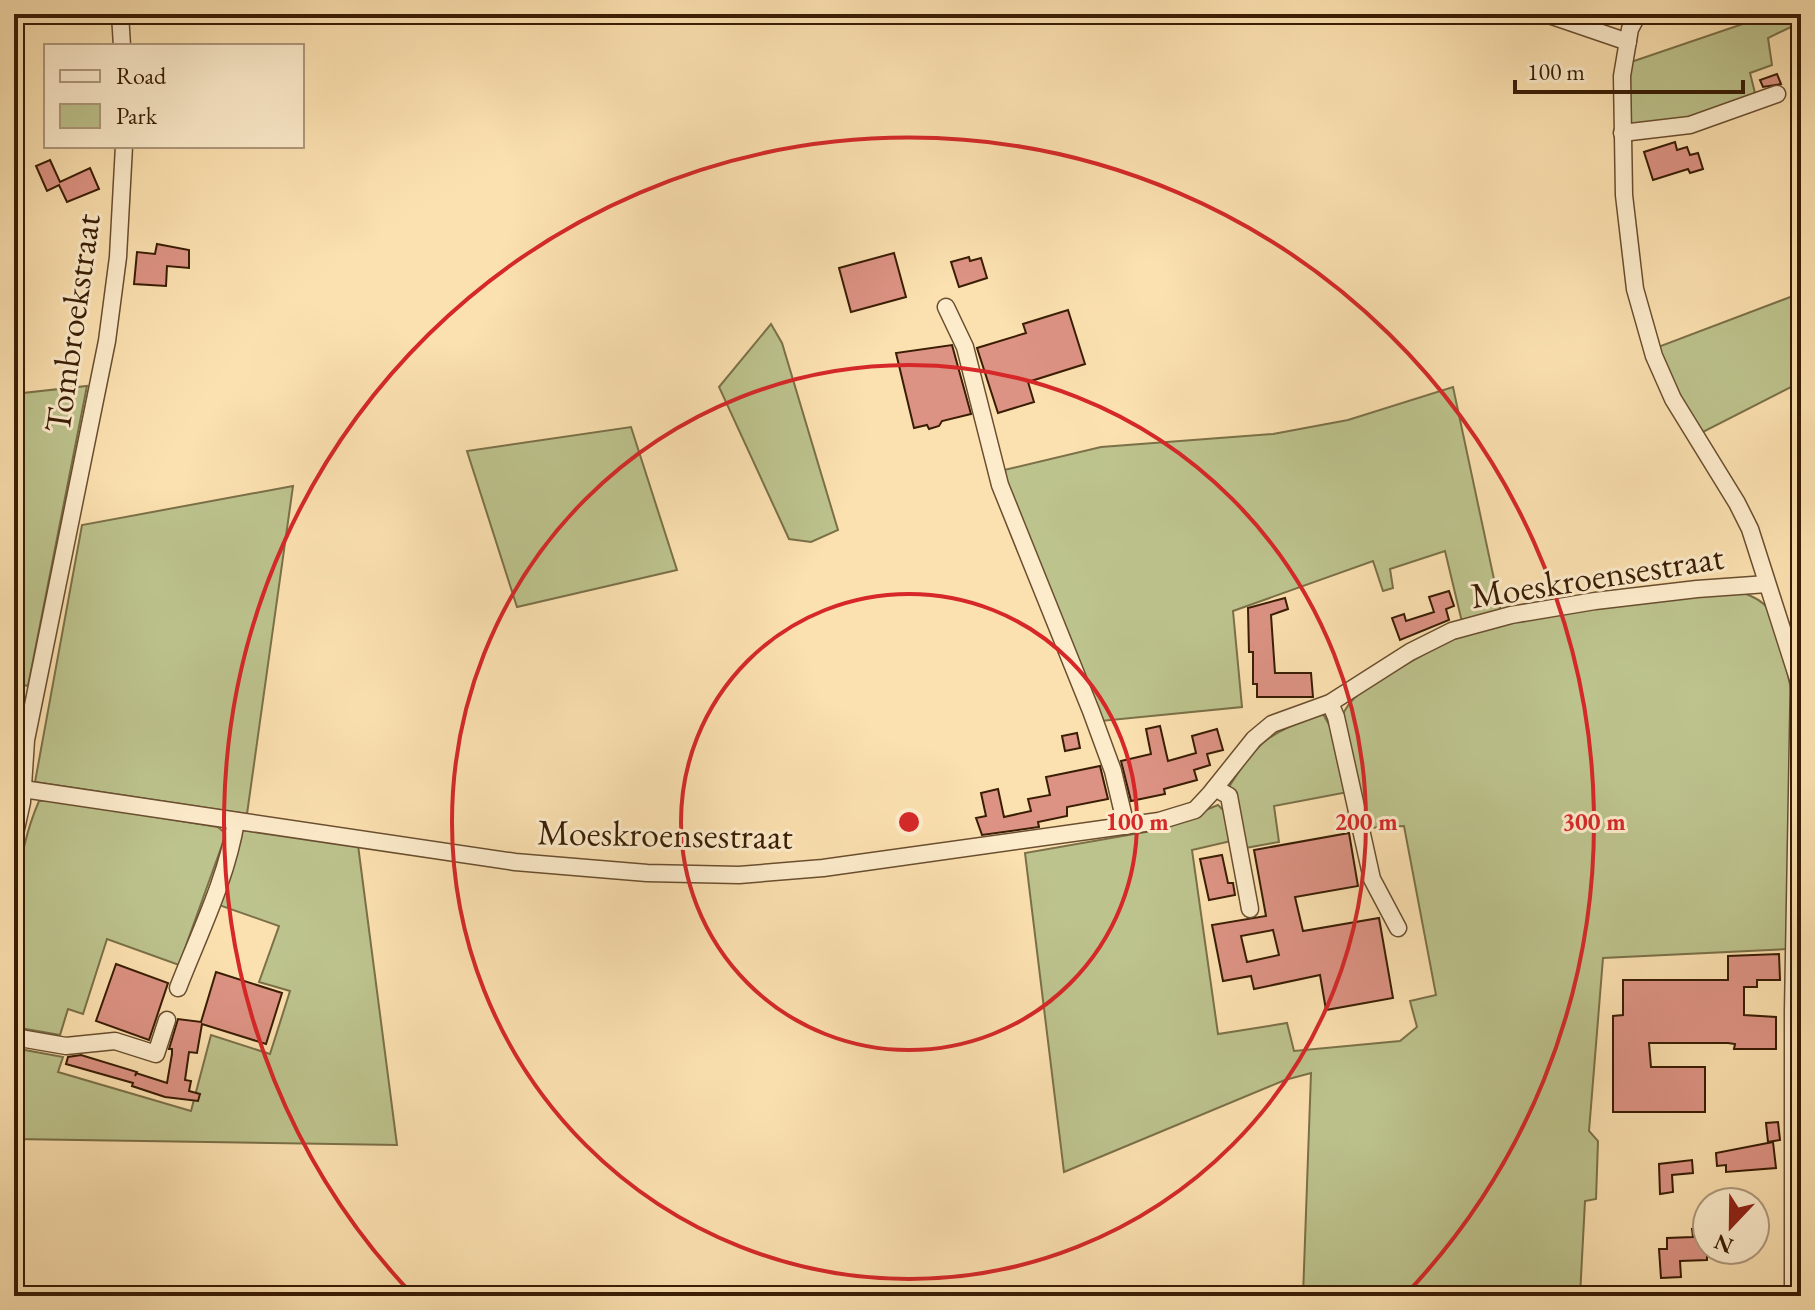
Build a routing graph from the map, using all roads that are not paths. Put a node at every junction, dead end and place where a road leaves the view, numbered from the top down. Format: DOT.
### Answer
graph roads {
  1 [pos="120,14"];
  2 [pos="1546,14"];
  3 [pos="1638,14"];
  4 [pos="1628,42"];
  5 [pos="122,44"];
  6 [pos="1777,94"];
  7 [pos="1622,133"];
  8 [pos="124,148"];
  9 [pos="946,307"];
  10 [pos="1767,584"];
  11 [pos="1800,682"];
  12 [pos="1330,703"];
  13 [pos="19,766"];
  14 [pos="1215,788"];
  15 [pos="23,789"];
  16 [pos="236,821"];
  17 [pos="1126,826"];
  18 [pos="14,838"];
  19 [pos="1250,909"];
  20 [pos="1398,928"];
  21 [pos="178,988"];
  22 [pos="167,1020"];
  23 [pos="14,1037"];
  24 [pos="1793,1296"];
  1 -- 5 [label="street"];
  2 -- 4 [label="street"];
  3 -- 4 [label="street"];
  4 -- 7 [label="street"];
  6 -- 7 [label="street"];
  7 -- 10 [label="street"];
  8 -- 13 [label="street, Tombroekstraat"];
  9 -- 17 [label="street"];
  10 -- 11 [label="street"];
  10 -- 12 [label="street, Moeskroensestraat"];
  11 -- 24 [label="street"];
  12 -- 14 [label="street, Moeskroensestraat"];
  12 -- 20 [label="street"];
  13 -- 15 [label="street, Tombroekstraat"];
  14 -- 17 [label="street, Moeskroensestraat"];
  14 -- 19 [label="street"];
  15 -- 16 [label="street, Moeskroensestraat"];
  15 -- 18 [label="street, Tombroekstraat"];
  16 -- 17 [label="street, Moeskroensestraat"];
  16 -- 21 [label="street"];
  22 -- 23 [label="street"];
}
